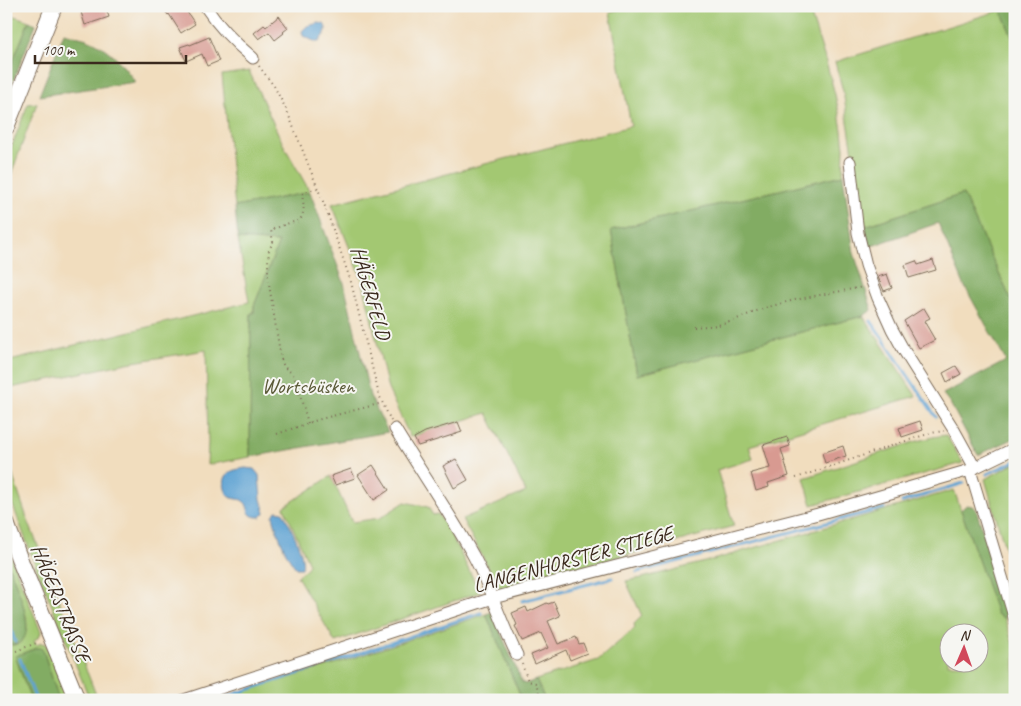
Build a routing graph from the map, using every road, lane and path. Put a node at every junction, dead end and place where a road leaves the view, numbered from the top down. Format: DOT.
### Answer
graph roads {
  1 [pos="54,6"];
  2 [pos="205,6"];
  3 [pos="253,58"];
  4 [pos="6,127"];
  5 [pos="850,162"];
  6 [pos="318,189"];
  7 [pos="873,285"];
  8 [pos="694,328"];
  9 [pos="382,403"];
  10 [pos="308,423"];
  11 [pos="395,429"];
  12 [pos="954,430"];
  13 [pos="277,434"];
  14 [pos="1015,448"];
  15 [pos="972,469"];
  16 [pos="796,478"];
  17 [pos="6,523"];
  18 [pos="493,598"];
  19 [pos="1015,620"];
  20 [pos="52,637"];
  21 [pos="16,651"];
  22 [pos="517,655"];
  23 [pos="77,700"];
  24 [pos="184,700"];
  25 [pos="541,700"];
  1 -- 4 [label="main road"];
  2 -- 3 [label="street"];
  3 -- 6 [label="path, HÄGERFELD"];
  5 -- 7 [label="street"];
  6 -- 9 [label="path, HÄGERFELD"];
  6 -- 10 [label="path"];
  7 -- 8 [label="path"];
  7 -- 12 [label="street"];
  9 -- 10 [label="path"];
  9 -- 11 [label="path, HÄGERFELD"];
  10 -- 13 [label="path"];
  11 -- 18 [label="street"];
  12 -- 15 [label="street"];
  12 -- 16 [label="path"];
  14 -- 15 [label="street, LANGENHORSTER STIEGE"];
  15 -- 18 [label="street, LANGENHORSTER STIEGE"];
  15 -- 19 [label="street"];
  17 -- 20 [label="main road, HÄGERSTRASSE"];
  18 -- 22 [label="street"];
  18 -- 24 [label="street, LANGENHORSTER STIEGE"];
  20 -- 21 [label="path"];
  20 -- 23 [label="main road, HÄGERSTRASSE"];
  22 -- 25 [label="path"];
}
